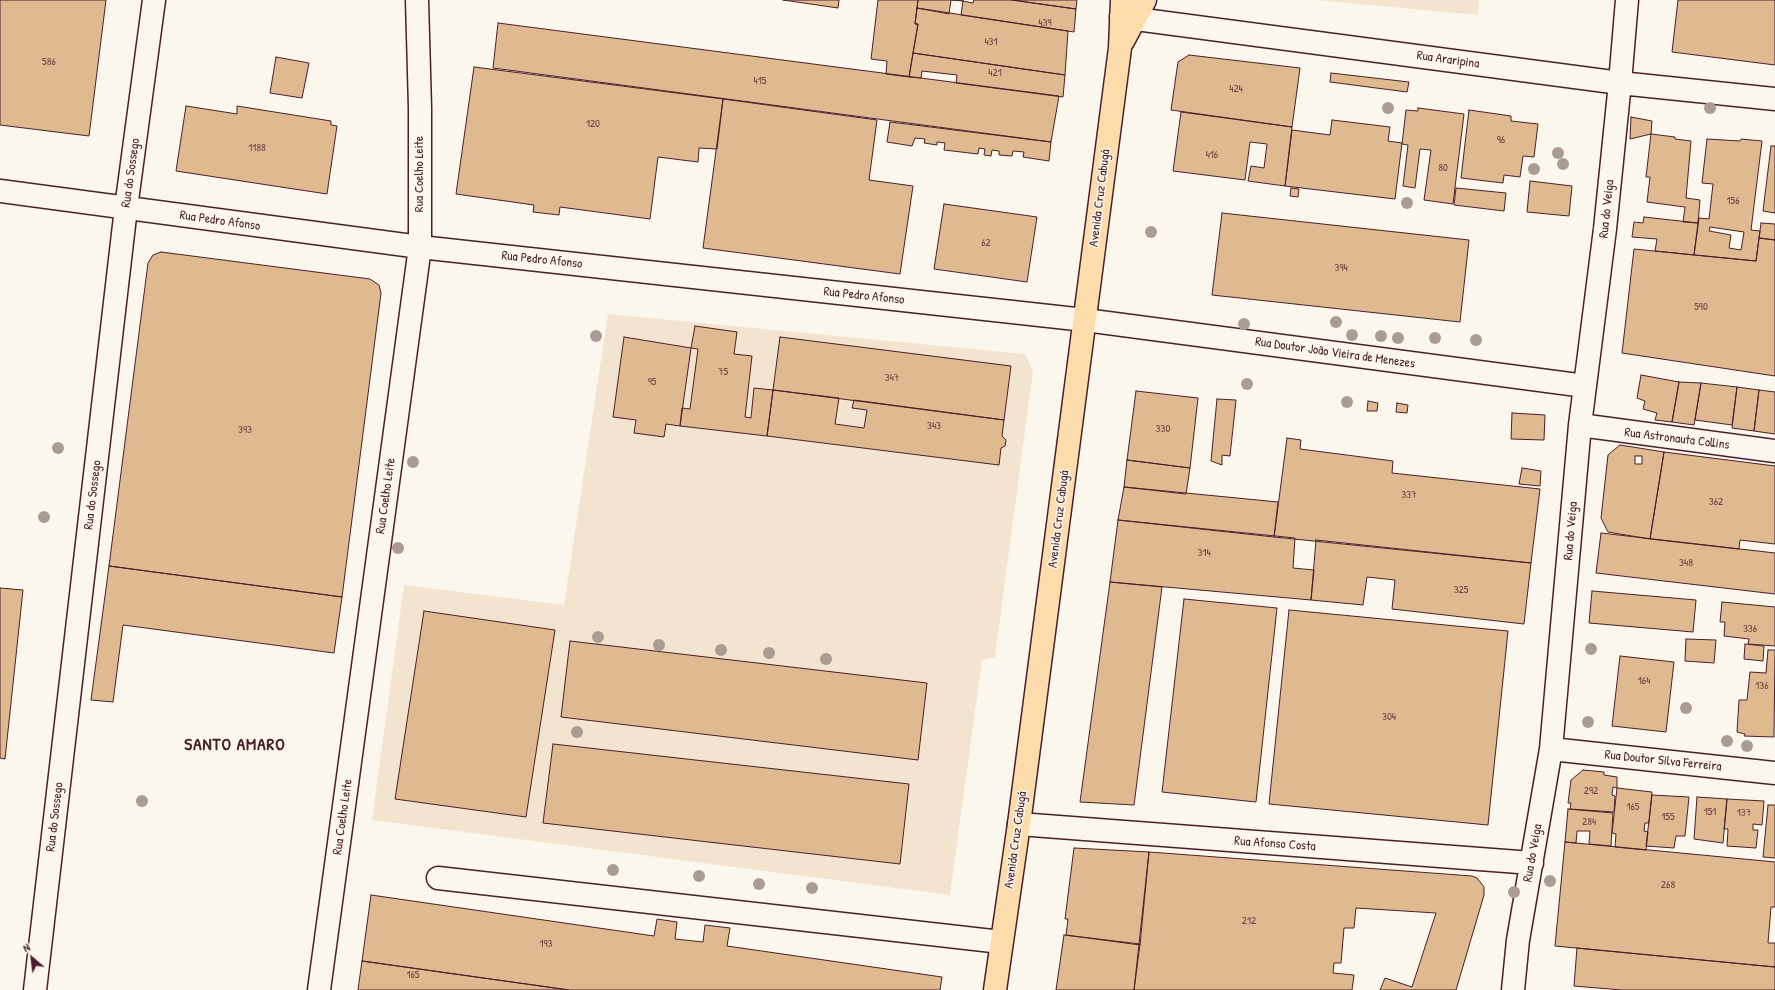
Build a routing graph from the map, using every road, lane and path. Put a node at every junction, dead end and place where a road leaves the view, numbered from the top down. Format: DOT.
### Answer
graph roads {
  1 [pos="154,0"];
  2 [pos="417,0"];
  3 [pos="1627,0"];
  4 [pos="1131,9"];
  5 [pos="1620,83"];
  6 [pos="1775,99"];
  7 [pos="0,191"];
  8 [pos="126,208"];
  9 [pos="420,247"];
  10 [pos="1085,320"];
  11 [pos="1585,386"];
  12 [pos="1580,424"];
  13 [pos="1775,451"];
  14 [pos="1551,749"];
  15 [pos="1775,773"];
  16 [pos="1018,824"];
  17 [pos="1532,863"];
  18 [pos="438,878"];
  19 [pos="1001,942"];
  20 [pos="1512,986"];
  21 [pos="35,990"];
  22 [pos="319,990"];
  23 [pos="995,990"];
  1 -- 8 [label="street, Rua do Sossego"];
  2 -- 9 [label="street, Rua Coelho Leite"];
  3 -- 5 [label="street, Rua do Veiga"];
  4 -- 5 [label="street, Rua Araripina"];
  4 -- 10 [label="main road, Avenida Cruz Cabugá"];
  5 -- 6 [label="street, Rua Araripina"];
  5 -- 11 [label="street, Rua do Veiga"];
  7 -- 8 [label="street, Rua Pedro Afonso"];
  8 -- 9 [label="street, Rua Pedro Afonso"];
  8 -- 21 [label="street, Rua do Sossego"];
  9 -- 10 [label="street, Rua Pedro Afonso"];
  9 -- 22 [label="street, Rua Coelho Leite"];
  10 -- 11 [label="street, Rua Doutor João Vieira de Menezes"];
  10 -- 16 [label="main road, Avenida Cruz Cabugá"];
  11 -- 12 [label="street, Rua do Veiga"];
  12 -- 13 [label="street, Rua Astronauta Collins"];
  12 -- 14 [label="street, Rua do Veiga"];
  14 -- 15 [label="street, Rua Doutor Silva Ferreira"];
  14 -- 17 [label="street, Rua do Veiga"];
  16 -- 17 [label="street, Rua Afonso Costa"];
  16 -- 19 [label="main road, Avenida Cruz Cabugá"];
  17 -- 20 [label="street, Rua do Veiga"];
  18 -- 19 [label="street"];
  19 -- 23 [label="main road, Avenida Cruz Cabugá"];
}
